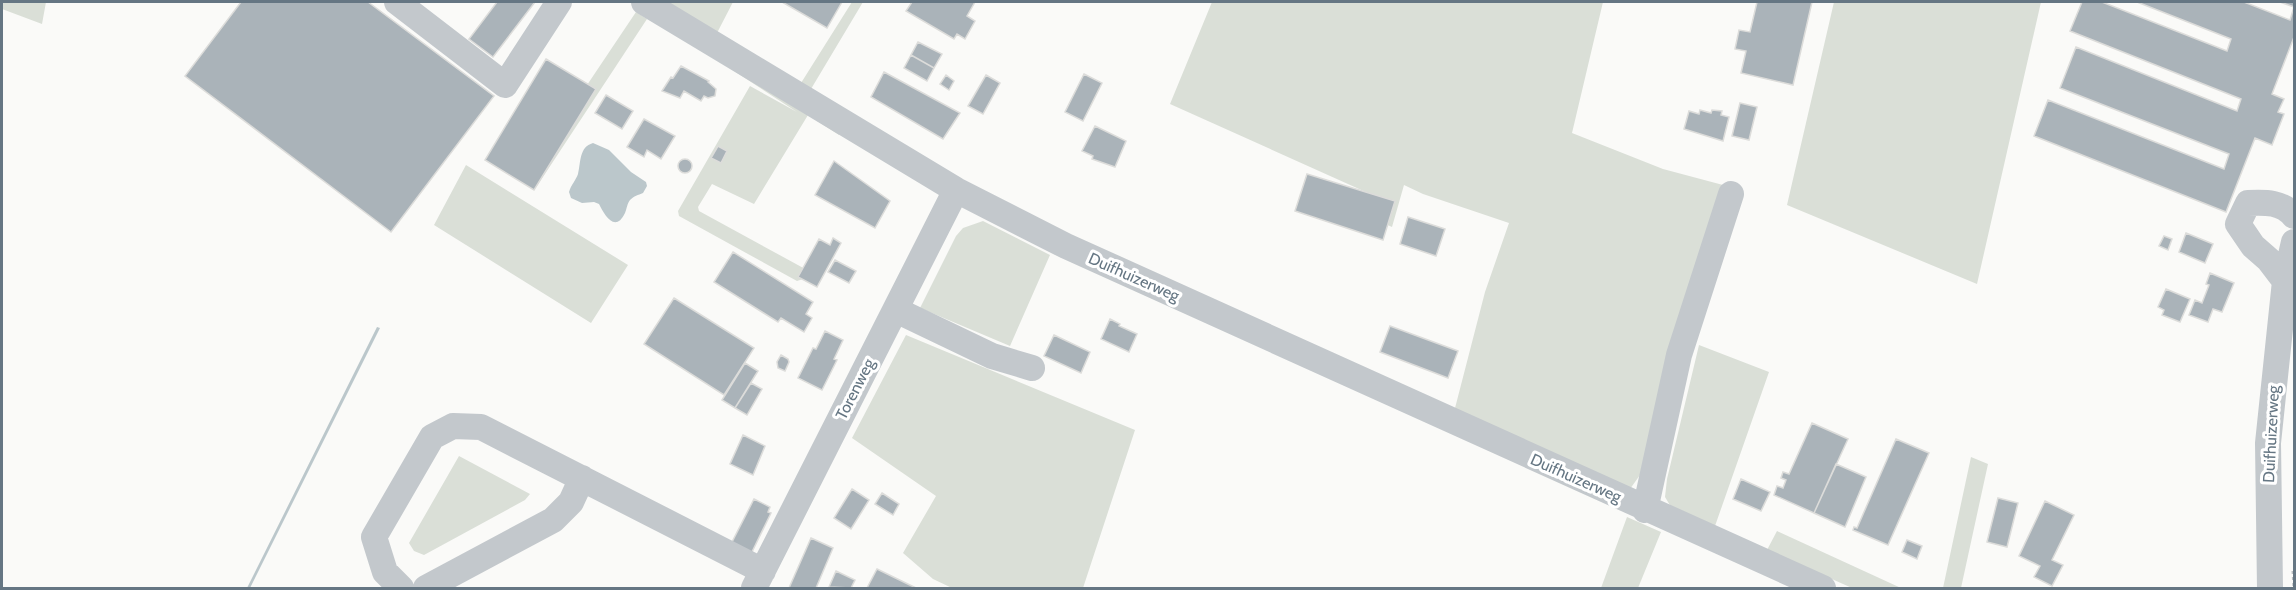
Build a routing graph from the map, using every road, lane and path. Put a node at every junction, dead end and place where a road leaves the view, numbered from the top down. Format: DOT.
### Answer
graph roads {
  1 [pos="397,2"];
  2 [pos="559,2"];
  3 [pos="644,2"];
  4 [pos="956,190"];
  5 [pos="1731,194"];
  6 [pos="2295,216"];
  7 [pos="2295,242"];
  8 [pos="2285,280"];
  9 [pos="896,310"];
  10 [pos="1032,368"];
  11 [pos="582,478"];
  12 [pos="1645,510"];
  13 [pos="758,580"];
  14 [pos="401,588"];
  15 [pos="426,588"];
  16 [pos="1823,588"];
  17 [pos="2270,588"];
  1 -- 2 [label="street"];
  3 -- 4 [label="street, Duifhuizerweg"];
  4 -- 9 [label="street, Torenweg"];
  4 -- 12 [label="street, Duifhuizerweg"];
  5 -- 12 [label="street, Duifhuizerweg"];
  6 -- 8 [label="street"];
  7 -- 8 [label="street, Duifhuizerweg"];
  8 -- 17 [label="street, Duifhuizerweg"];
  9 -- 10 [label="street"];
  9 -- 13 [label="street, Torenweg"];
  11 -- 13 [label="street"];
  11 -- 14 [label="street"];
  11 -- 15 [label="street"];
  12 -- 16 [label="street, Duifhuizerweg"];
}
